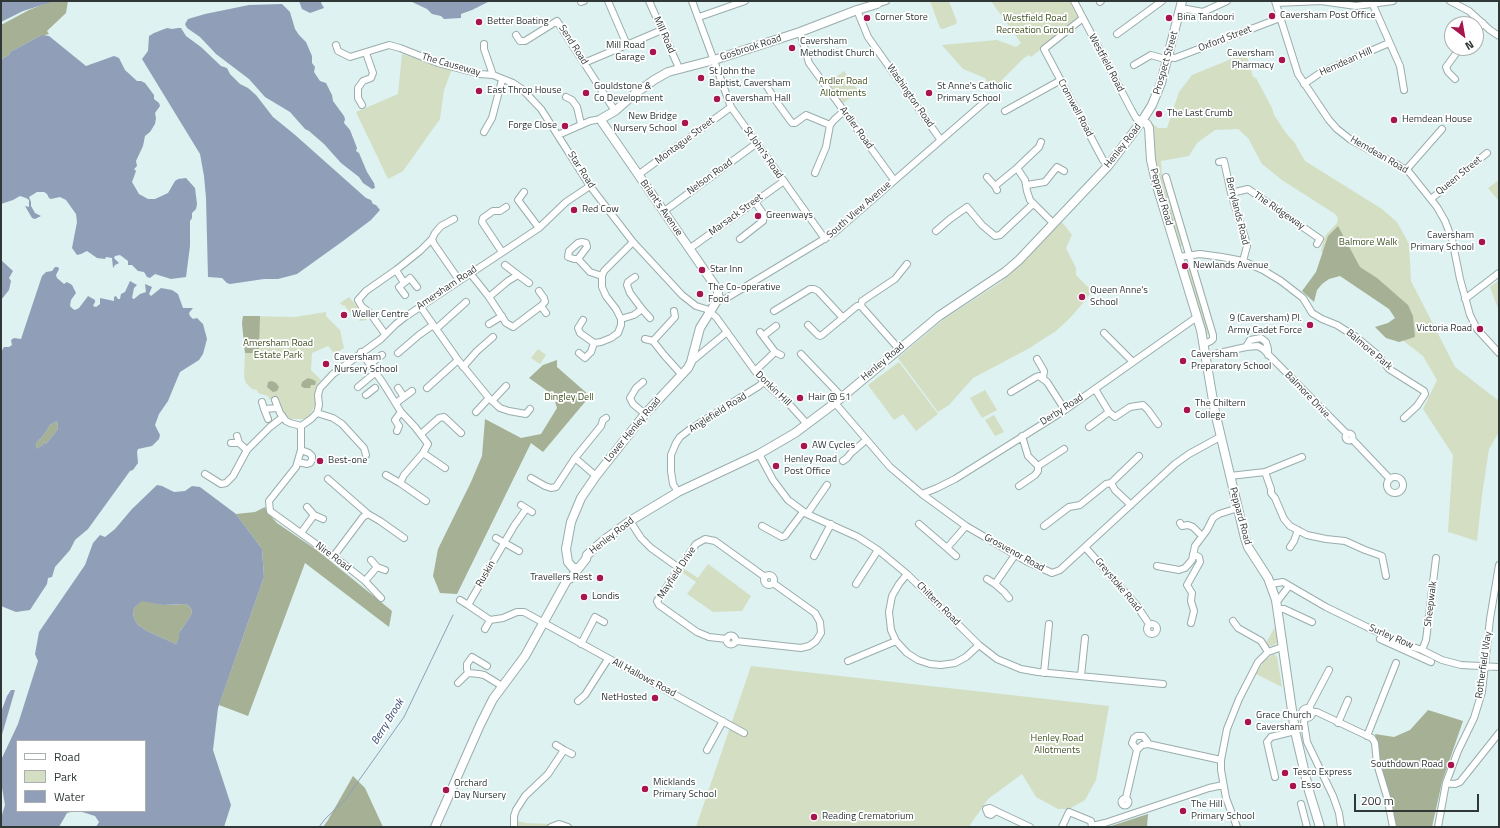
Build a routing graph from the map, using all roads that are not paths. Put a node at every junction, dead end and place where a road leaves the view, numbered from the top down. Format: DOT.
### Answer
graph roads {
  1 [pos="608,1"];
  2 [pos="649,1"];
  3 [pos="692,1"];
  4 [pos="745,1"];
  5 [pos="886,1"];
  6 [pos="1074,1"];
  7 [pos="1162,1"];
  8 [pos="1227,1"];
  9 [pos="1393,1"];
  10 [pos="1450,1"];
  11 [pos="1275,2"];
  12 [pos="874,3"];
  13 [pos="1344,3"];
  14 [pos="1181,5"];
  15 [pos="1373,5"];
  16 [pos="857,10"];
  17 [pos="1475,16"];
  18 [pos="699,18"];
  19 [pos="1083,18"];
  20 [pos="1280,18"];
  21 [pos="1484,24"];
  22 [pos="662,30"];
  23 [pos="800,32"];
  24 [pos="1117,34"];
  25 [pos="516,36"];
  26 [pos="1499,36"];
  27 [pos="1389,43"];
  28 [pos="484,44"];
  29 [pos="336,45"];
  30 [pos="627,45"];
  31 [pos="366,53"];
  32 [pos="1454,56"];
  33 [pos="1168,59"];
  34 [pos="714,60"];
  35 [pos="584,63"];
  36 [pos="1134,65"];
  37 [pos="679,68"];
  38 [pos="493,76"];
  39 [pos="1455,79"];
  40 [pos="502,80"];
  41 [pos="1061,80"];
  42 [pos="1304,84"];
  43 [pos="766,85"];
  44 [pos="1404,90"];
  45 [pos="566,97"];
  46 [pos="987,100"];
  47 [pos="362,105"];
  48 [pos="731,107"];
  49 [pos="615,111"];
  50 [pos="844,111"];
  51 [pos="1004,111"];
  52 [pos="601,119"];
  53 [pos="1142,121"];
  54 [pos="581,124"];
  55 [pos="830,124"];
  56 [pos="1442,129"];
  57 [pos="484,132"];
  58 [pos="558,135"];
  59 [pos="940,140"];
  60 [pos="756,143"];
  61 [pos="1041,147"];
  62 [pos="1488,153"];
  63 [pos="1225,161"];
  64 [pos="1052,163"];
  65 [pos="1108,166"];
  66 [pos="1057,167"];
  67 [pos="1016,168"];
  68 [pos="1406,170"];
  69 [pos="1064,171"];
  70 [pos="815,173"];
  71 [pos="638,175"];
  72 [pos="987,177"];
  73 [pos="1166,177"];
  74 [pos="894,180"];
  75 [pos="784,181"];
  76 [pos="1027,185"];
  77 [pos="590,186"];
  78 [pos="524,192"];
  79 [pos="1231,193"];
  80 [pos="1431,199"];
  81 [pos="755,202"];
  82 [pos="512,203"];
  83 [pos="1033,204"];
  84 [pos="663,212"];
  85 [pos="454,219"];
  86 [pos="1053,223"];
  87 [pos="539,228"];
  88 [pos="936,231"];
  89 [pos="432,239"];
  90 [pos="740,239"];
  91 [pos="825,239"];
  92 [pos="633,242"];
  93 [pos="1317,244"];
  94 [pos="689,249"];
  95 [pos="502,252"];
  96 [pos="1190,255"];
  97 [pos="1179,257"];
  98 [pos="578,259"];
  99 [pos="1243,261"];
  100 [pos="505,264"];
  101 [pos="907,268"];
  102 [pos="396,270"];
  103 [pos="470,273"];
  104 [pos="1499,273"];
  105 [pos="518,275"];
  106 [pos="602,276"];
  107 [pos="635,276"];
  108 [pos="459,280"];
  109 [pos="404,283"];
  110 [pos="529,283"];
  111 [pos="417,287"];
  112 [pos="539,291"];
  113 [pos="405,295"];
  114 [pos="489,297"];
  115 [pos="1465,298"];
  116 [pos="718,299"];
  117 [pos="466,302"];
  118 [pos="420,306"];
  119 [pos="541,306"];
  120 [pos="861,306"];
  121 [pos="642,309"];
  122 [pos="777,311"];
  123 [pos="710,312"];
  124 [pos="546,313"];
  125 [pos="676,314"];
  126 [pos="502,316"];
  127 [pos="1197,317"];
  128 [pos="650,318"];
  129 [pos="842,318"];
  130 [pos="621,319"];
  131 [pos="583,320"];
  132 [pos="489,324"];
  133 [pos="808,325"];
  134 [pos="776,326"];
  135 [pos="434,327"];
  136 [pos="728,332"];
  137 [pos="386,334"];
  138 [pos="1104,334"];
  139 [pos="493,337"];
  140 [pos="645,339"];
  141 [pos="653,341"];
  142 [pos="594,342"];
  143 [pos="1204,344"];
  144 [pos="899,349"];
  145 [pos="361,352"];
  146 [pos="398,353"];
  147 [pos="579,353"];
  148 [pos="1499,353"];
  149 [pos="801,354"];
  150 [pos="382,355"];
  151 [pos="1206,356"];
  152 [pos="585,358"];
  153 [pos="1036,359"];
  154 [pos="458,360"];
  155 [pos="691,362"];
  156 [pos="1133,362"];
  157 [pos="370,364"];
  158 [pos="589,364"];
  159 [pos="463,367"];
  160 [pos="755,371"];
  161 [pos="376,372"];
  162 [pos="682,375"];
  163 [pos="1043,378"];
  164 [pos="364,382"];
  165 [pos="643,382"];
  166 [pos="764,382"];
  167 [pos="506,386"];
  168 [pos="358,387"];
  169 [pos="398,388"];
  170 [pos="427,388"];
  171 [pos="1095,389"];
  172 [pos="371,391"];
  173 [pos="412,391"];
  174 [pos="1011,392"];
  175 [pos="404,396"];
  176 [pos="842,397"];
  177 [pos="275,400"];
  178 [pos="490,400"];
  179 [pos="262,402"];
  180 [pos="396,403"];
  181 [pos="835,403"];
  182 [pos="278,408"];
  183 [pos="264,409"];
  184 [pos="1065,410"];
  185 [pos="401,412"];
  186 [pos="476,412"];
  187 [pos="1109,412"];
  188 [pos="317,413"];
  189 [pos="528,414"];
  190 [pos="645,414"];
  191 [pos="283,417"];
  192 [pos="606,418"];
  193 [pos="1404,418"];
  194 [pos="268,419"];
  195 [pos="395,420"];
  196 [pos="388,421"];
  197 [pos="806,424"];
  198 [pos="1158,424"];
  199 [pos="301,426"];
  200 [pos="1089,427"];
  201 [pos="397,431"];
  202 [pos="461,433"];
  203 [pos="421,434"];
  204 [pos="237,436"];
  205 [pos="1022,436"];
  206 [pos="1220,437"];
  207 [pos="866,440"];
  208 [pos="231,443"];
  209 [pos="239,443"];
  210 [pos="364,448"];
  211 [pos="371,449"];
  212 [pos="1064,449"];
  213 [pos="247,450"];
  214 [pos="301,450"];
  215 [pos="423,453"];
  216 [pos="760,454"];
  217 [pos="366,455"];
  218 [pos="1139,456"];
  219 [pos="1302,457"];
  220 [pos="575,458"];
  221 [pos="843,461"];
  222 [pos="298,462"];
  223 [pos="1038,466"];
  224 [pos="445,468"];
  225 [pos="1265,472"];
  226 [pos="205,474"];
  227 [pos="386,475"];
  228 [pos="596,476"];
  229 [pos="1230,476"];
  230 [pos="531,478"];
  231 [pos="328,479"];
  232 [pos="1390,479"];
  233 [pos="1111,483"];
  234 [pos="400,484"];
  235 [pos="827,485"];
  236 [pos="1019,486"];
  237 [pos="678,492"];
  238 [pos="922,494"];
  239 [pos="426,500"];
  240 [pos="1131,505"];
  241 [pos="307,507"];
  242 [pos="1238,508"];
  243 [pos="532,512"];
  244 [pos="805,513"];
  245 [pos="368,514"];
  246 [pos="314,515"];
  247 [pos="323,519"];
  248 [pos="630,521"];
  249 [pos="1180,523"];
  250 [pos="831,524"];
  251 [pos="919,524"];
  252 [pos="762,526"];
  253 [pos="966,526"];
  254 [pos="1044,526"];
  255 [pos="1298,530"];
  256 [pos="301,533"];
  257 [pos="1202,536"];
  258 [pos="404,538"];
  259 [pos="496,538"];
  260 [pos="504,542"];
  261 [pos="1085,547"];
  262 [pos="1290,547"];
  263 [pos="947,548"];
  264 [pos="878,550"];
  265 [pos="519,551"];
  266 [pos="1193,554"];
  267 [pos="1015,555"];
  268 [pos="814,556"];
  269 [pos="956,556"];
  270 [pos="333,557"];
  271 [pos="1436,558"];
  272 [pos="371,560"];
  273 [pos="1499,565"];
  274 [pos="576,566"];
  275 [pos="1157,566"];
  276 [pos="377,567"];
  277 [pos="679,568"];
  278 [pos="385,570"];
  279 [pos="907,574"];
  280 [pos="1386,576"];
  281 [pos="988,579"];
  282 [pos="365,582"];
  283 [pos="856,584"];
  284 [pos="995,584"];
  285 [pos="1271,584"];
  286 [pos="1289,586"];
  287 [pos="381,598"];
  288 [pos="1009,598"];
  289 [pos="460,600"];
  290 [pos="468,604"];
  291 [pos="1277,606"];
  292 [pos="490,620"];
  293 [pos="1233,621"];
  294 [pos="604,622"];
  295 [pos="1312,622"];
  296 [pos="1190,623"];
  297 [pos="544,624"];
  298 [pos="1049,624"];
  299 [pos="1149,624"];
  300 [pos="485,628"];
  301 [pos="1085,638"];
  302 [pos="1380,639"];
  303 [pos="896,641"];
  304 [pos="581,644"];
  305 [pos="980,645"];
  306 [pos="1282,647"];
  307 [pos="1421,650"];
  308 [pos="1268,652"];
  309 [pos="1417,656"];
  310 [pos="608,659"];
  311 [pos="848,661"];
  312 [pos="1431,662"];
  313 [pos="1396,663"];
  314 [pos="487,666"];
  315 [pos="1486,666"];
  316 [pos="1499,666"];
  317 [pos="1329,670"];
  318 [pos="468,673"];
  319 [pos="1044,673"];
  320 [pos="1081,676"];
  321 [pos="458,683"];
  322 [pos="1163,684"];
  323 [pos="502,686"];
  324 [pos="1348,700"];
  325 [pos="578,701"];
  326 [pos="1311,710"];
  327 [pos="723,721"];
  328 [pos="1338,723"];
  329 [pos="1295,731"];
  330 [pos="744,733"];
  331 [pos="1499,733"];
  332 [pos="1367,736"];
  333 [pos="1148,744"];
  334 [pos="556,745"];
  335 [pos="564,750"];
  336 [pos="707,750"];
  337 [pos="1137,750"];
  338 [pos="572,754"];
  339 [pos="1221,760"];
  340 [pos="1276,777"];
  341 [pos="1446,783"];
  342 [pos="1223,785"];
  343 [pos="1126,798"];
  344 [pos="1300,804"];
  345 [pos="996,810"];
  346 [pos="1092,826"];
  347 [pos="435,827"];
  348 [pos="514,827"];
  349 [pos="551,827"];
  350 [pos="568,827"];
  351 [pos="1030,827"];
  352 [pos="1062,827"];
  353 [pos="1237,827"];
  354 [pos="1307,827"];
  355 [pos="1320,827"];
  356 [pos="1341,827"];
  357 [pos="1393,827"];
  358 [pos="1438,827"];
  1 -- 30 [label="street"];
  2 -- 22 [label="street, Mill Road"];
  3 -- 18 [label="street, St John's Road"];
  4 -- 18 [label="street"];
  5 -- 12 [label="street, Gosbrook Road"];
  6 -- 19 [label="street, Westfield Road"];
  7 -- 24 [label="street"];
  8 -- 14 [label="street"];
  9 -- 15 [label="street"];
  10 -- 17 [label="street"];
  11 -- 13 [label="street"];
  11 -- 20 [label="street, Hemdean Road"];
  12 -- 16 [label="main road, Gosbrook Road"];
  13 -- 15 [label="street"];
  14 -- 33 [label="main road, Prospect Street"];
  15 -- 27 [label="street"];
  16 -- 23 [label="main road, Gosbrook Road"];
  16 -- 59 [label="street, Washington Road"];
  18 -- 34 [label="street, St John's Road"];
  19 -- 41 [label="street, Cromwell Road"];
  19 -- 53 [label="street, Westfield Road"];
  20 -- 33 [label="street, Oxford Street"];
  20 -- 42 [label="street, Hemdean Road"];
  21 -- 26 [label="street"];
  22 -- 30 [label="street"];
  22 -- 37 [label="street, Mill Road"];
  23 -- 34 [label="main road, Gosbrook Road"];
  23 -- 50 [label="street, Ardler Road"];
  25 -- 35 [label="street, Send Road"];
  27 -- 42 [label="street, Hemdean Hill"];
  27 -- 44 [label="street"];
  28 -- 38 [label="street"];
  29 -- 31 [label="street"];
  30 -- 35 [label="street"];
  31 -- 38 [label="street, The Causeway"];
  31 -- 47 [label="street"];
  32 -- 39 [label="street"];
  33 -- 36 [label="street"];
  33 -- 53 [label="main road, Prospect Street"];
  34 -- 37 [label="main road, Gosbrook Road"];
  34 -- 48 [label="street, St John's Road"];
  35 -- 49 [label="street, Send Road"];
  37 -- 49 [label="main road, Gosbrook Road"];
  38 -- 40 [label="street, The Causeway"];
  40 -- 57 [label="street"];
  40 -- 58 [label="street, Star Road"];
  41 -- 51 [label="street"];
  41 -- 65 [label="street, Cromwell Road"];
  42 -- 68 [label="street, Hemdean Road"];
  43 -- 55 [label="street"];
  45 -- 54 [label="street"];
  46 -- 59 [label="street, South View Avenue"];
  48 -- 60 [label="street, St John's Road"];
  48 -- 71 [label="street, Montague Street"];
  49 -- 52 [label="main road, Gosbrook Road"];
  50 -- 55 [label="street"];
  50 -- 74 [label="street, Ardler Road"];
  52 -- 54 [label="street, Gosbrook Road"];
  52 -- 71 [label="main road, Briant's Avenue"];
  53 -- 65 [label="main road, Henley Road"];
  53 -- 97 [label="main road, Peppard Road"];
  54 -- 58 [label="street, Gosbrook Road"];
  55 -- 70 [label="street"];
  56 -- 68 [label="street"];
  58 -- 77 [label="street, Star Road"];
  59 -- 74 [label="street, South View Avenue"];
  60 -- 75 [label="street, St John's Road"];
  60 -- 84 [label="street, Nelson Road"];
  61 -- 67 [label="street"];
  62 -- 80 [label="street, Queen Street"];
  63 -- 79 [label="street, Berrylands Road"];
  64 -- 66 [label="street"];
  65 -- 86 [label="main road, Henley Road"];
  66 -- 69 [label="street"];
  66 -- 76 [label="street"];
  67 -- 72 [label="street"];
  67 -- 76 [label="street"];
  68 -- 80 [label="street, Hemdean Road"];
  71 -- 84 [label="main road, Briant's Avenue"];
  73 -- 96 [label="street, Peppard Road"];
  74 -- 91 [label="street, South View Avenue"];
  75 -- 81 [label="street, Marsack Street"];
  75 -- 91 [label="street, St John's Road"];
  76 -- 83 [label="street"];
  77 -- 87 [label="street, Amersham Road"];
  77 -- 92 [label="street, Star Road"];
  78 -- 82 [label="street"];
  79 -- 93 [label="street, The Ridgeway"];
  79 -- 99 [label="street, Berrylands Road"];
  80 -- 115 [label="street, Hemdean Road"];
  81 -- 90 [label="street"];
  81 -- 94 [label="street, Marsack Street"];
  82 -- 87 [label="street"];
  82 -- 95 [label="street"];
  83 -- 86 [label="street"];
  83 -- 88 [label="street"];
  84 -- 94 [label="main road, Briant's Avenue"];
  85 -- 89 [label="street"];
  86 -- 144 [label="main road, Henley Road"];
  87 -- 95 [label="street, Amersham Road"];
  89 -- 102 [label="street"];
  89 -- 108 [label="street"];
  91 -- 116 [label="street, South View Avenue"];
  92 -- 106 [label="street"];
  92 -- 123 [label="street, Star Road"];
  94 -- 116 [label="main road, Briant's Avenue"];
  95 -- 103 [label="street, Amersham Road"];
  96 -- 97 [label="street"];
  96 -- 99 [label="street"];
  96 -- 143 [label="street, Peppard Road"];
  97 -- 127 [label="main road, Peppard Road"];
  98 -- 106 [label="street"];
  99 -- 193 [label="street, Balmore Park"];
  100 -- 105 [label="street"];
  101 -- 120 [label="street"];
  102 -- 109 [label="street"];
  102 -- 137 [label="street"];
  103 -- 108 [label="street, Amersham Road"];
  103 -- 114 [label="street"];
  104 -- 115 [label="street"];
  105 -- 110 [label="street"];
  105 -- 114 [label="street"];
  106 -- 130 [label="street"];
  107 -- 121 [label="street"];
  108 -- 118 [label="street, Amersham Road"];
  109 -- 111 [label="street"];
  109 -- 113 [label="street"];
  112 -- 119 [label="street"];
  114 -- 126 [label="street"];
  115 -- 148 [label="street, Hemdean Road"];
  116 -- 123 [label="main road"];
  117 -- 135 [label="street"];
  118 -- 135 [label="street"];
  118 -- 137 [label="street, Amersham Road"];
  119 -- 124 [label="street"];
  119 -- 126 [label="street"];
  120 -- 129 [label="street"];
  120 -- 144 [label="street"];
  121 -- 128 [label="street"];
  121 -- 130 [label="street"];
  122 -- 129 [label="street"];
  123 -- 136 [label="street, Donkin Hill"];
  123 -- 155 [label="main road, Lower Henley Road"];
  125 -- 141 [label="street"];
  126 -- 132 [label="street"];
  127 -- 143 [label="main road, Peppard Road"];
  127 -- 156 [label="street, Derby Road"];
  129 -- 133 [label="street"];
  130 -- 142 [label="street"];
  131 -- 142 [label="street"];
  134 -- 160 [label="street"];
  135 -- 146 [label="street"];
  135 -- 154 [label="street"];
  136 -- 155 [label="street"];
  136 -- 160 [label="street, Donkin Hill"];
  137 -- 145 [label="street, Amersham Road"];
  138 -- 156 [label="street"];
  139 -- 159 [label="street"];
  140 -- 141 [label="street"];
  141 -- 162 [label="street"];
  142 -- 152 [label="street"];
  143 -- 151 [label="main road, Peppard Road"];
  144 -- 176 [label="main road, Henley Road"];
  145 -- 157 [label="street"];
  145 -- 188 [label="street, Amersham Road"];
  147 -- 152 [label="street"];
  149 -- 176 [label="street"];
  150 -- 157 [label="street"];
  151 -- 206 [label="main road, Peppard Road"];
  151 -- 232 [label="street, Balmore Drive"];
  152 -- 158 [label="street"];
  153 -- 163 [label="street"];
  154 -- 159 [label="street"];
  154 -- 170 [label="street"];
  155 -- 162 [label="main road, Lower Henley Road"];
  156 -- 171 [label="street, Derby Road"];
  157 -- 161 [label="street"];
  159 -- 178 [label="street"];
  160 -- 166 [label="street, Donkin Hill"];
  161 -- 164 [label="street"];
  161 -- 180 [label="street"];
  162 -- 190 [label="main road, Lower Henley Road"];
  163 -- 174 [label="street"];
  163 -- 184 [label="street"];
  164 -- 168 [label="street"];
  164 -- 172 [label="street"];
  165 -- 190 [label="street"];
  166 -- 197 [label="street, Donkin Hill"];
  166 -- 237 [label="street, Anglefield Road"];
  167 -- 178 [label="street"];
  169 -- 175 [label="street"];
  171 -- 184 [label="street, Derby Road"];
  171 -- 187 [label="street"];
  173 -- 175 [label="street"];
  175 -- 180 [label="street"];
  176 -- 181 [label="main road, Henley Road"];
  177 -- 182 [label="street"];
  178 -- 186 [label="street"];
  178 -- 189 [label="street"];
  179 -- 183 [label="street"];
  180 -- 185 [label="street"];
  181 -- 197 [label="main road, Henley Road"];
  181 -- 207 [label="street, Grosvenor Road"];
  182 -- 183 [label="street"];
  182 -- 191 [label="street"];
  183 -- 194 [label="street"];
  184 -- 205 [label="street, Derby Road"];
  185 -- 195 [label="street"];
  185 -- 203 [label="street"];
  187 -- 198 [label="street"];
  187 -- 200 [label="street"];
  188 -- 199 [label="street"];
  188 -- 210 [label="street"];
  190 -- 228 [label="main road, Lower Henley Road"];
  191 -- 199 [label="street"];
  191 -- 213 [label="street"];
  192 -- 220 [label="street"];
  195 -- 196 [label="street"];
  195 -- 201 [label="street"];
  197 -- 216 [label="main road, Henley Road"];
  199 -- 214 [label="street, Nire Road"];
  202 -- 203 [label="street"];
  203 -- 215 [label="street"];
  204 -- 209 [label="street"];
  205 -- 223 [label="street"];
  205 -- 238 [label="street, Derby Road"];
  206 -- 229 [label="main road, Peppard Road"];
  206 -- 240 [label="street, Grosvenor Road"];
  207 -- 221 [label="street"];
  207 -- 238 [label="street, Grosvenor Road"];
  208 -- 209 [label="street"];
  209 -- 213 [label="street"];
  210 -- 211 [label="street"];
  210 -- 217 [label="street"];
  212 -- 223 [label="street"];
  213 -- 226 [label="street"];
  214 -- 222 [label="street, Nire Road"];
  214 -- 222 [label="street"];
  215 -- 224 [label="street"];
  215 -- 234 [label="street"];
  216 -- 237 [label="main road, Henley Road"];
  216 -- 244 [label="street, Chiltern Road"];
  218 -- 233 [label="street"];
  219 -- 225 [label="street"];
  220 -- 228 [label="street"];
  220 -- 230 [label="street"];
  222 -- 256 [label="street, Nire Road"];
  223 -- 236 [label="street"];
  225 -- 229 [label="street"];
  225 -- 255 [label="street"];
  227 -- 234 [label="street"];
  228 -- 274 [label="main road, Lower Henley Road"];
  229 -- 242 [label="main road, Peppard Road"];
  231 -- 245 [label="street"];
  233 -- 240 [label="street"];
  233 -- 254 [label="street"];
  234 -- 239 [label="street"];
  235 -- 244 [label="street"];
  237 -- 248 [label="main road, Henley Road"];
  238 -- 253 [label="street, Grosvenor Road"];
  240 -- 261 [label="street, Grosvenor Road"];
  241 -- 246 [label="street"];
  242 -- 257 [label="street"];
  242 -- 285 [label="main road, Peppard Road"];
  243 -- 260 [label="street, Ruskin"];
  244 -- 250 [label="street, Chiltern Road"];
  244 -- 252 [label="street"];
  245 -- 258 [label="street"];
  245 -- 270 [label="street"];
  246 -- 247 [label="street"];
  246 -- 256 [label="street"];
  248 -- 274 [label="main road, Henley Road"];
  248 -- 277 [label="street"];
  249 -- 257 [label="street"];
  250 -- 264 [label="street, Chiltern Road"];
  250 -- 268 [label="street"];
  251 -- 263 [label="street"];
  253 -- 263 [label="street"];
  253 -- 267 [label="street, Grosvenor Road"];
  255 -- 262 [label="street"];
  255 -- 280 [label="street"];
  256 -- 270 [label="street, Nire Road"];
  257 -- 266 [label="street"];
  259 -- 260 [label="street"];
  260 -- 265 [label="street"];
  260 -- 290 [label="street, Ruskin"];
  261 -- 267 [label="street, Grosvenor Road"];
  261 -- 299 [label="street, Greystoke Road"];
  263 -- 269 [label="street"];
  264 -- 279 [label="street, Chiltern Road"];
  264 -- 283 [label="street"];
  266 -- 275 [label="street"];
  266 -- 296 [label="street"];
  267 -- 284 [label="street"];
  270 -- 282 [label="street, Nire Road"];
  271 -- 307 [label="street, Sheepwalk"];
  272 -- 276 [label="street"];
  273 -- 315 [label="street, Rotherfield Way"];
  274 -- 297 [label="main road, Henley Road"];
  276 -- 278 [label="street"];
  276 -- 282 [label="street"];
  277 -- 277 [label="street, Mayfield Drive"];
  279 -- 303 [label="street"];
  279 -- 305 [label="street, Chiltern Road"];
  281 -- 284 [label="street"];
  282 -- 287 [label="street, Nire Road"];
  284 -- 288 [label="street"];
  285 -- 286 [label="street, Surley Row"];
  285 -- 291 [label="main road, Peppard Road"];
  286 -- 291 [label="street"];
  286 -- 307 [label="street, Surley Row"];
  289 -- 290 [label="street"];
  290 -- 292 [label="street"];
  291 -- 295 [label="street"];
  291 -- 306 [label="main road, Peppard Road"];
  292 -- 297 [label="street"];
  292 -- 300 [label="street"];
  293 -- 308 [label="street"];
  294 -- 304 [label="street"];
  297 -- 304 [label="street, All Hallows Road"];
  297 -- 323 [label="main road, Henley Road"];
  298 -- 319 [label="street"];
  301 -- 320 [label="street"];
  302 -- 309 [label="street"];
  303 -- 305 [label="street"];
  303 -- 311 [label="street"];
  304 -- 310 [label="street, All Hallows Road"];
  305 -- 319 [label="street, Chiltern Road"];
  306 -- 308 [label="street"];
  306 -- 329 [label="main road, Peppard Road"];
  307 -- 309 [label="street, Sheepwalk"];
  307 -- 315 [label="street, Surley Row"];
  308 -- 339 [label="street"];
  309 -- 312 [label="street"];
  310 -- 325 [label="street"];
  310 -- 327 [label="street, All Hallows Road"];
  313 -- 332 [label="street"];
  314 -- 318 [label="street"];
  315 -- 316 [label="street, Surley Row"];
  315 -- 341 [label="street, Rotherfield Way"];
  317 -- 326 [label="street"];
  318 -- 321 [label="street"];
  318 -- 323 [label="street"];
  319 -- 320 [label="street, Chiltern Road"];
  320 -- 322 [label="street, Chiltern Road"];
  323 -- 347 [label="main road, Henley Road"];
  324 -- 328 [label="street"];
  326 -- 328 [label="street"];
  326 -- 356 [label="street"];
  327 -- 330 [label="street, All Hallows Road"];
  327 -- 336 [label="street"];
  328 -- 332 [label="street"];
  329 -- 340 [label="street"];
  329 -- 355 [label="main road, Peppard Road"];
  331 -- 341 [label="street"];
  332 -- 357 [label="street"];
  333 -- 337 [label="street"];
  333 -- 337 [label="street"];
  333 -- 339 [label="street"];
  334 -- 335 [label="street"];
  335 -- 338 [label="street"];
  335 -- 348 [label="street"];
  337 -- 343 [label="street"];
  339 -- 342 [label="street"];
  341 -- 358 [label="street"];
  342 -- 346 [label="street"];
  342 -- 353 [label="street"];
  344 -- 354 [label="street"];
  345 -- 351 [label="street"];
  346 -- 352 [label="street"];
  349 -- 350 [label="street"];
}
